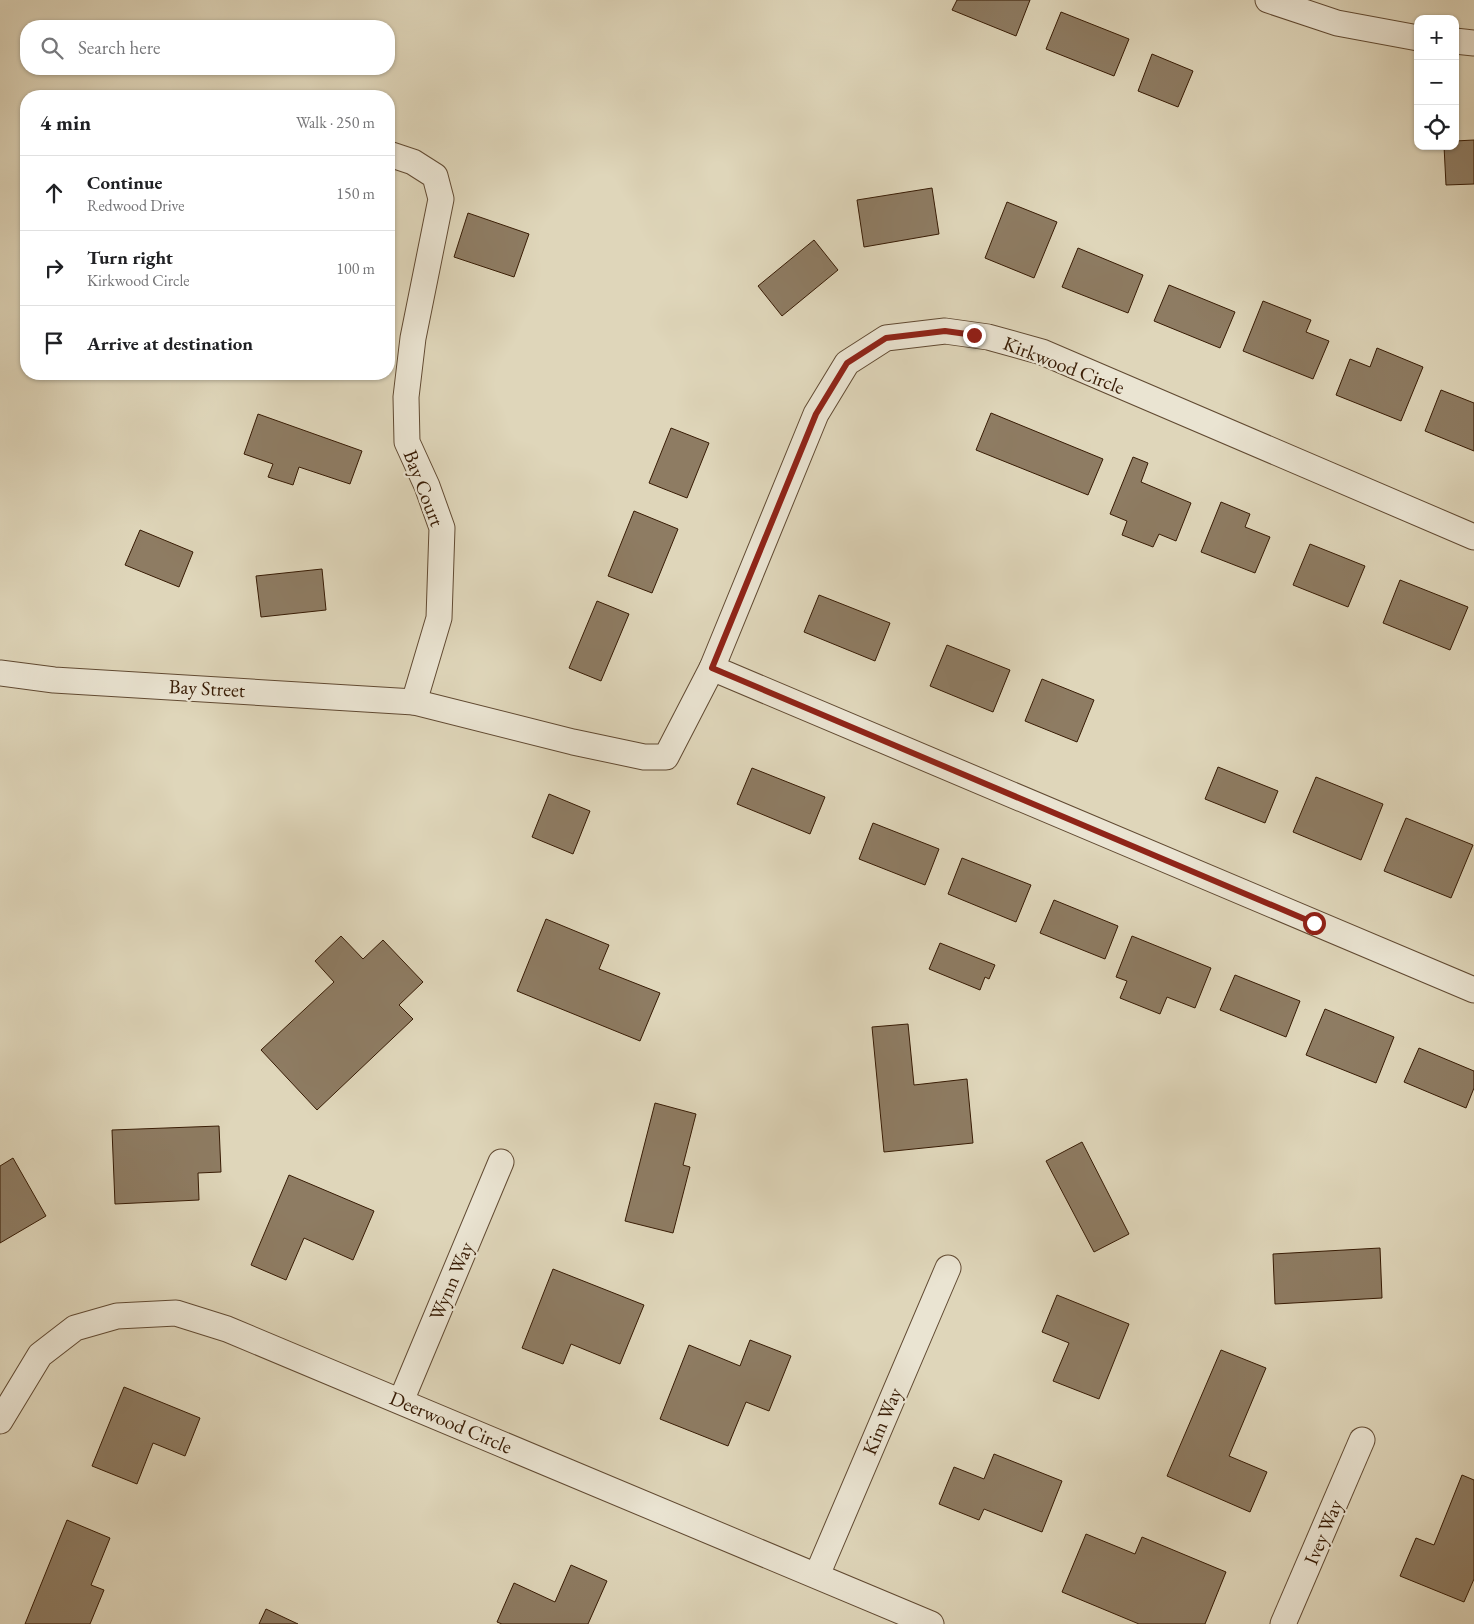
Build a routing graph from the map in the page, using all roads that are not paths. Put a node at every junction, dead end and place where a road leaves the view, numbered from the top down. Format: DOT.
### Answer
graph roads {
  1 [pos="1268,0"];
  2 [pos="1414,37"];
  3 [pos="1459,41"];
  4 [pos="1474,43"];
  5 [pos="395,156"];
  6 [pos="1474,536"];
  7 [pos="712,668"];
  8 [pos="0,674"];
  9 [pos="414,702"];
  10 [pos="1474,990"];
  11 [pos="501,1162"];
  12 [pos="948,1268"];
  13 [pos="401,1401"];
  14 [pos="0,1422"];
  15 [pos="1362,1440"];
  16 [pos="817,1575"];
  17 [pos="932,1624"];
  18 [pos="1283,1624"];
  1 -- 2 [label="street"];
  3 -- 4 [label="street"];
  5 -- 9 [label="street, Bay Court"];
  6 -- 7 [label="street, Kirkwood Circle"];
  7 -- 9 [label="street, Kirkwood Circle"];
  7 -- 10 [label="street"];
  8 -- 9 [label="street, Bay Street"];
  11 -- 13 [label="street, Wynn Way"];
  12 -- 16 [label="street, Kim Way"];
  13 -- 14 [label="street, Deerwood Circle"];
  13 -- 16 [label="street, Deerwood Circle"];
  15 -- 18 [label="street, Ivey Way"];
  16 -- 17 [label="street, Deerwood Circle"];
}
